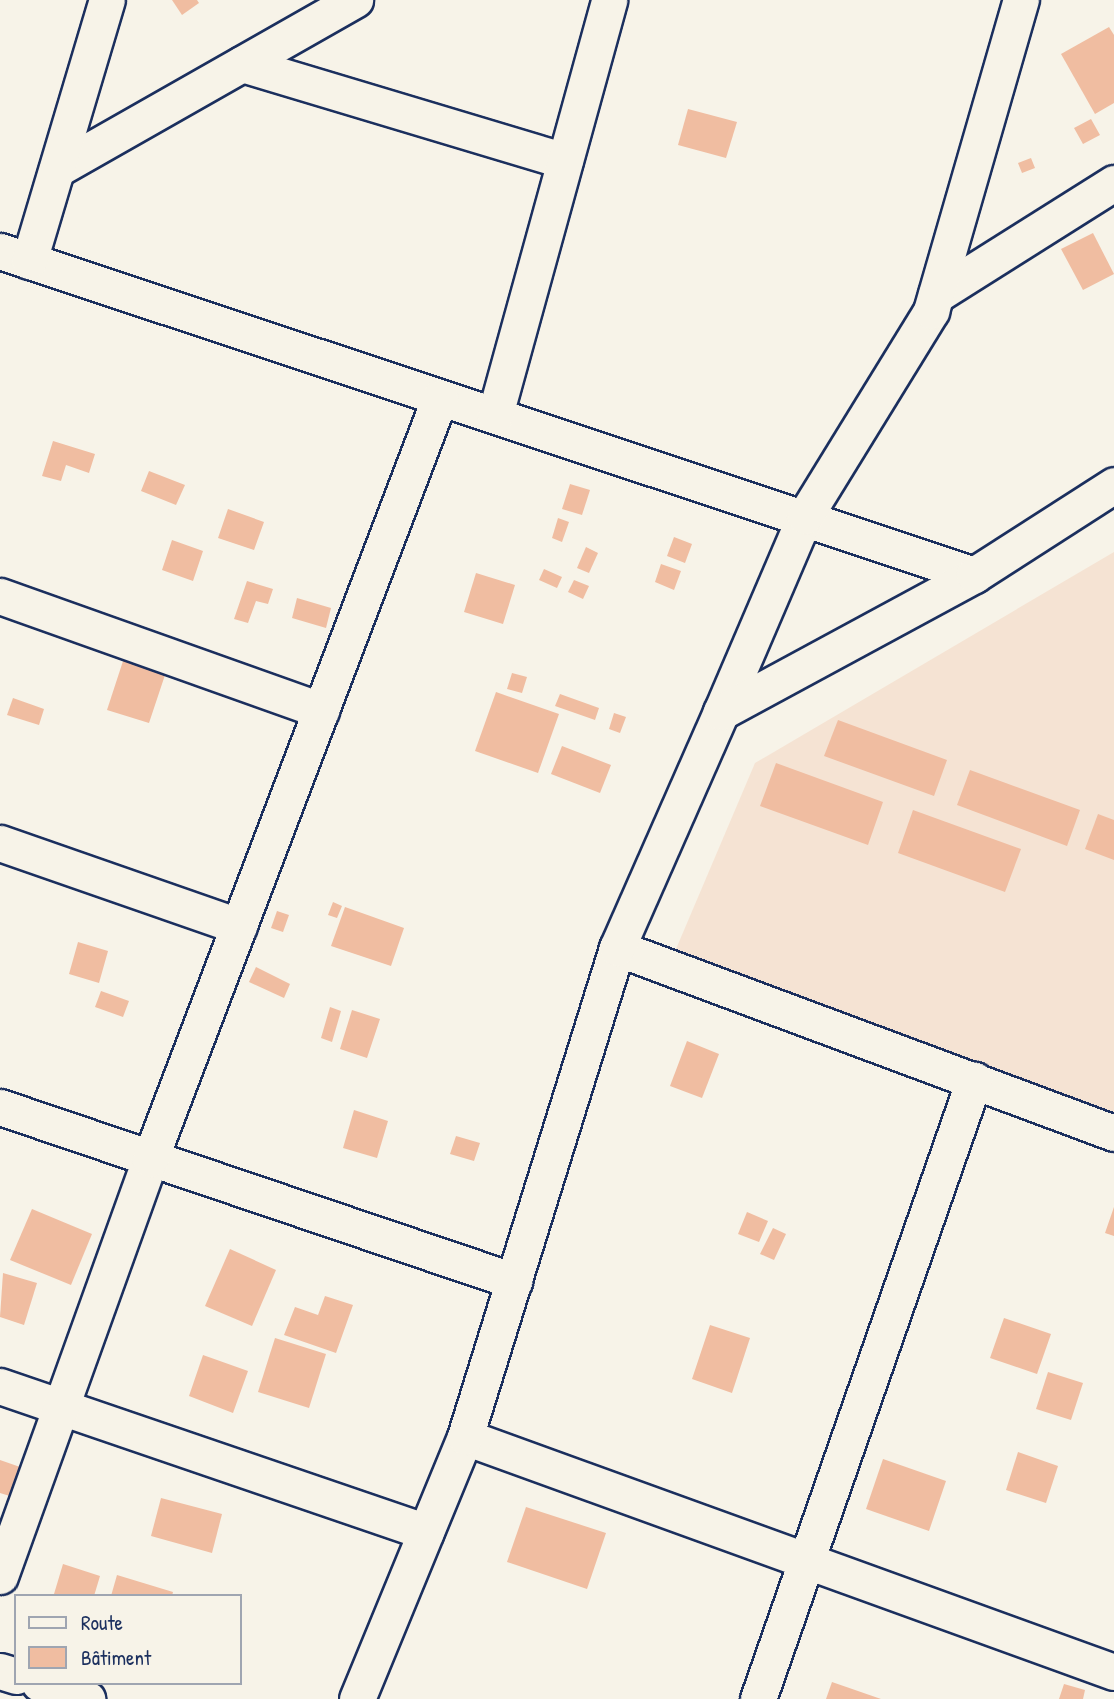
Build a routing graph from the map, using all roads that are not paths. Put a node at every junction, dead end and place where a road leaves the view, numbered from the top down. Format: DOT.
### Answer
graph roads {
  1 [pos="107,0"];
  2 [pos="355,0"];
  3 [pos="609,0"];
  4 [pos="1021,0"];
  5 [pos="242,64"];
  6 [pos="565,161"];
  7 [pos="57,169"];
  8 [pos="1114,183"];
  9 [pos="15,256"];
  10 [pos="936,295"];
  11 [pos="440,397"];
  12 [pos="495,415"];
  13 [pos="1114,485"];
  14 [pos="805,516"];
  15 [pos="974,575"];
  16 [pos="0,596"];
  17 [pos="321,710"];
  18 [pos="722,712"];
  19 [pos="0,843"];
  20 [pos="239,926"];
  21 [pos="618,948"];
  22 [pos="974,1080"];
  23 [pos="0,1107"];
  24 [pos="1114,1133"];
  25 [pos="150,1159"];
  26 [pos="514,1281"];
  27 [pos="0,1386"];
  28 [pos="61,1407"];
  29 [pos="465,1437"];
  30 [pos="426,1532"];
  31 [pos="804,1563"];
  32 [pos="0,1576"];
  33 [pos="1114,1672"];
  34 [pos="44,1685"];
  35 [pos="87,1699"];
  36 [pos="358,1699"];
  37 [pos="758,1699"];
  1 -- 7 [label="street"];
  2 -- 5 [label="street"];
  3 -- 6 [label="street"];
  4 -- 10 [label="street"];
  5 -- 6 [label="street"];
  5 -- 7 [label="street"];
  6 -- 12 [label="street"];
  7 -- 9 [label="street"];
  8 -- 10 [label="street"];
  9 -- 11 [label="street"];
  10 -- 14 [label="street"];
  11 -- 12 [label="street"];
  11 -- 17 [label="street"];
  12 -- 14 [label="street"];
  13 -- 15 [label="street"];
  14 -- 15 [label="street"];
  14 -- 18 [label="street"];
  15 -- 18 [label="street"];
  16 -- 17 [label="street"];
  17 -- 20 [label="street"];
  18 -- 21 [label="street"];
  19 -- 20 [label="street"];
  20 -- 25 [label="street"];
  21 -- 22 [label="street"];
  21 -- 26 [label="street"];
  22 -- 24 [label="street"];
  22 -- 31 [label="street"];
  23 -- 25 [label="street"];
  25 -- 26 [label="street"];
  25 -- 28 [label="street"];
  26 -- 29 [label="street"];
  27 -- 28 [label="street"];
  28 -- 30 [label="street"];
  28 -- 32 [label="street"];
  29 -- 30 [label="street"];
  29 -- 31 [label="street"];
  30 -- 36 [label="street"];
  31 -- 33 [label="street"];
  31 -- 37 [label="street"];
  34 -- 35 [label="street"];
}
